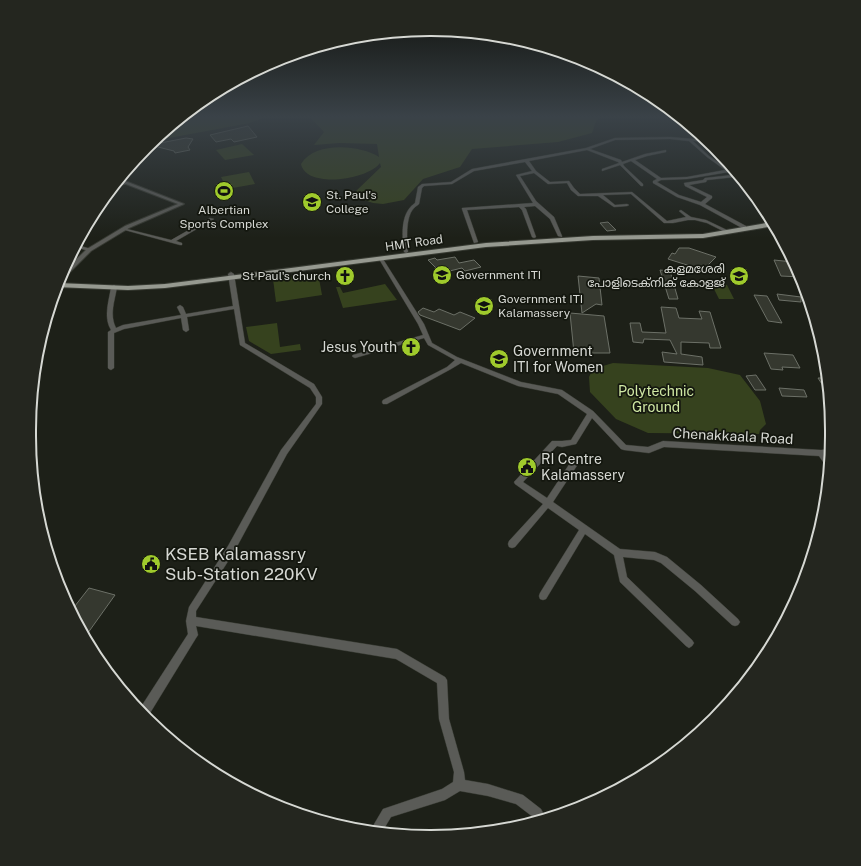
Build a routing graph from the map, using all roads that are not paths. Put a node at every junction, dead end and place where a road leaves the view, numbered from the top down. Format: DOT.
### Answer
graph roads {
  1 [pos="539,157"];
  2 [pos="611,157"];
  3 [pos="641,157"];
  4 [pos="710,157"];
  5 [pos="526,160"];
  6 [pos="632,160"];
  7 [pos="622,163"];
  8 [pos="721,164"];
  9 [pos="603,170"];
  10 [pos="535,172"];
  11 [pos="728,172"];
  12 [pos="732,176"];
  13 [pos="660,179"];
  14 [pos="125,183"];
  15 [pos="642,185"];
  16 [pos="599,194"];
  17 [pos="537,204"];
  18 [pos="702,204"];
  19 [pos="627,205"];
  20 [pos="521,207"];
  21 [pos="681,211"];
  22 [pos="690,218"];
  23 [pos="212,219"];
  24 [pos="765,222"];
  25 [pos="767,225"];
  26 [pos="744,227"];
  27 [pos="123,228"];
  28 [pos="725,230"];
  29 [pos="560,236"];
  30 [pos="534,237"];
  31 [pos="171,242"];
  32 [pos="476,242"];
  33 [pos="180,244"];
  34 [pos="81,248"];
  35 [pos="442,249"];
  36 [pos="89,250"];
  37 [pos="406,252"];
  38 [pos="361,259"];
  39 [pos="381,259"];
  40 [pos="71,268"];
  41 [pos="231,276"];
  42 [pos="65,282"];
  43 [pos="65,283"];
  44 [pos="114,287"];
  45 [pos="180,307"];
  46 [pos="237,307"];
  47 [pos="184,316"];
  48 [pos="114,330"];
  49 [pos="186,330"];
  50 [pos="426,336"];
  51 [pos="355,356"];
  52 [pos="460,360"];
  53 [pos="111,368"];
  54 [pos="385,402"];
  55 [pos="591,413"];
  56 [pos="821,453"];
  57 [pos="824,453"];
  58 [pos="824,457"];
  59 [pos="577,460"];
  60 [pos="548,503"];
  61 [pos="584,529"];
  62 [pos="512,544"];
  63 [pos="618,553"];
  64 [pos="543,596"];
  65 [pos="192,621"];
  66 [pos="735,622"];
  67 [pos="688,643"];
  68 [pos="146,708"];
  69 [pos="459,785"];
  70 [pos="537,813"];
  71 [pos="378,827"];
  1 -- 5 [label="street"];
  2 -- 7 [label="street"];
  3 -- 6 [label="street"];
  4 -- 8 [label="street"];
  5 -- 10 [label="street"];
  5 -- 37 [label="street"];
  6 -- 7 [label="street"];
  6 -- 13 [label="street"];
  7 -- 9 [label="street"];
  7 -- 15 [label="street"];
  10 -- 16 [label="street"];
  10 -- 17 [label="street"];
  11 -- 13 [label="street"];
  12 -- 18 [label="street"];
  13 -- 18 [label="street"];
  14 -- 27 [label="street"];
  16 -- 19 [label="street"];
  16 -- 22 [label="street"];
  17 -- 20 [label="street"];
  17 -- 29 [label="street"];
  18 -- 26 [label="street"];
  20 -- 30 [label="street"];
  20 -- 32 [label="street"];
  21 -- 22 [label="street"];
  22 -- 28 [label="street"];
  23 -- 31 [label="street"];
  24 -- 26 [label="main road, HMT Road"];
  25 -- 35 [label="main road, HMT Road"];
  26 -- 28 [label="main road, HMT Road"];
  27 -- 31 [label="street"];
  27 -- 36 [label="street"];
  28 -- 29 [label="main road, HMT Road"];
  29 -- 30 [label="main road, HMT Road"];
  30 -- 32 [label="main road, HMT Road"];
  31 -- 33 [label="street"];
  32 -- 35 [label="main road, HMT Road"];
  34 -- 36 [label="street"];
  35 -- 37 [label="main road, HMT Road"];
  35 -- 39 [label="main road, HMT Road"];
  36 -- 40 [label="street"];
  37 -- 38 [label="main road, HMT Road"];
  38 -- 39 [label="main road, HMT Road"];
  38 -- 41 [label="main road, HMT Road"];
  39 -- 50 [label="street, Chenakkaala Road"];
  41 -- 42 [label="main road, HMT Road"];
  41 -- 44 [label="main road, HMT Road"];
  41 -- 46 [label="street"];
  43 -- 44 [label="main road, HMT Road"];
  44 -- 48 [label="street"];
  45 -- 47 [label="street"];
  46 -- 47 [label="street"];
  46 -- 65 [label="street"];
  47 -- 48 [label="street"];
  47 -- 49 [label="street"];
  48 -- 53 [label="street"];
  50 -- 51 [label="street"];
  50 -- 52 [label="street, Chenakkaala Road"];
  52 -- 54 [label="street"];
  52 -- 55 [label="street, Chenakkaala Road"];
  55 -- 56 [label="street, Chenakkaala Road"];
  55 -- 60 [label="street"];
  56 -- 57 [label="street, Chenakkaala Road"];
  56 -- 58 [label="street"];
  59 -- 60 [label="street"];
  60 -- 61 [label="street"];
  60 -- 62 [label="street"];
  61 -- 63 [label="street"];
  61 -- 64 [label="street"];
  63 -- 66 [label="street"];
  63 -- 67 [label="street"];
  65 -- 68 [label="street"];
  65 -- 69 [label="street"];
  69 -- 70 [label="street"];
  69 -- 71 [label="street"];
}
